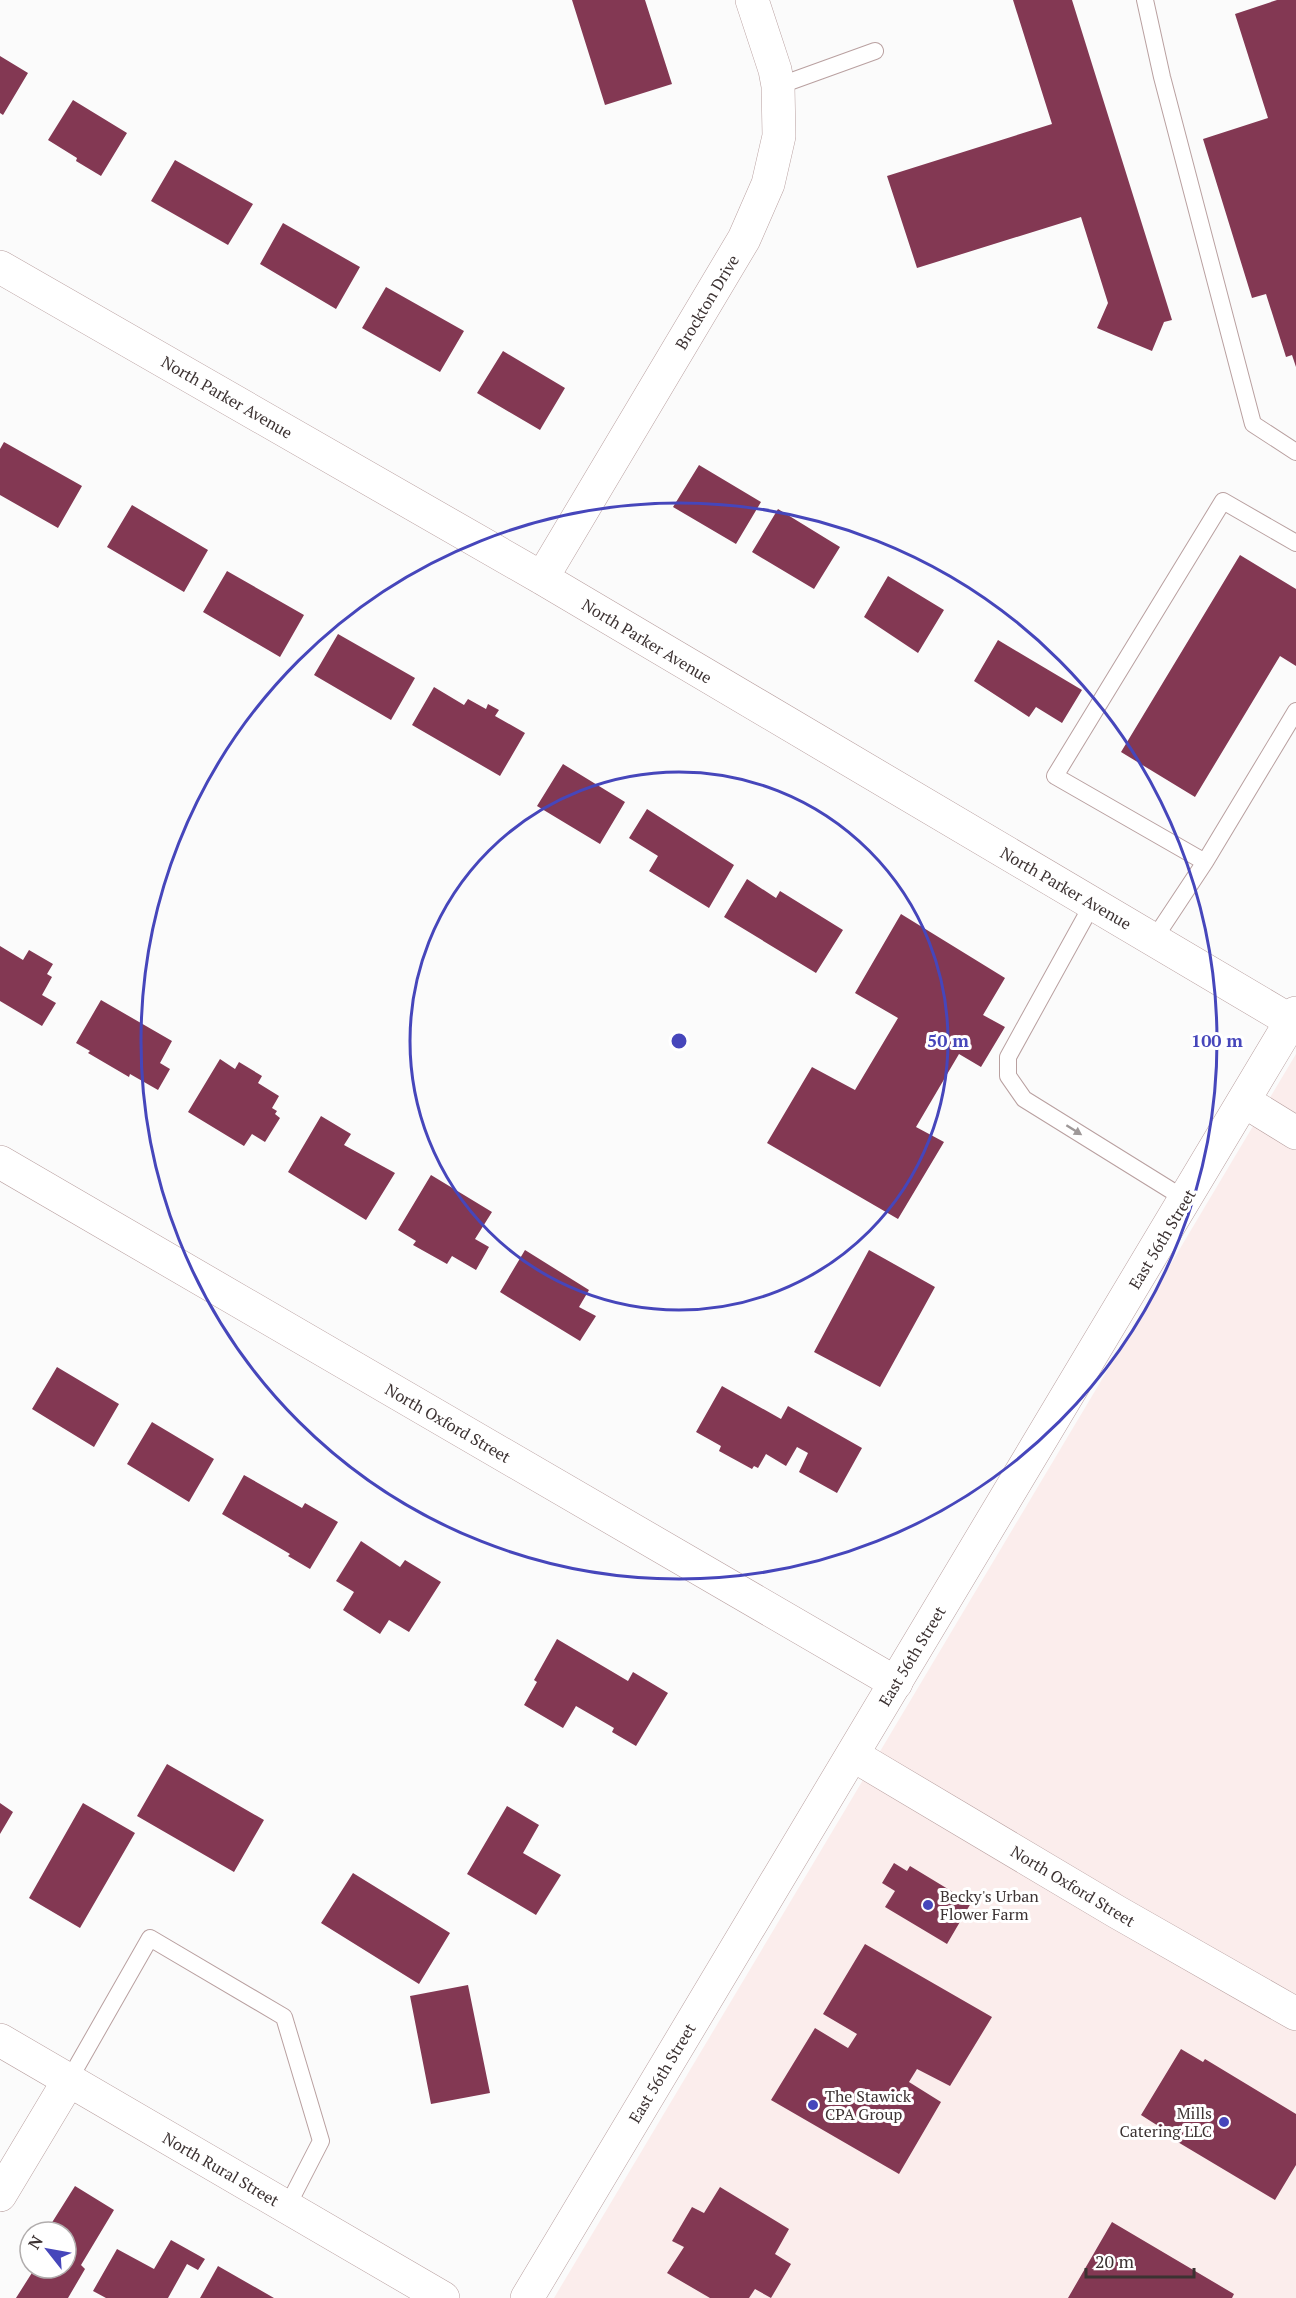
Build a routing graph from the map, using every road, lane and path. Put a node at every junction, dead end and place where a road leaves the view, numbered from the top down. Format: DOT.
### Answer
graph roads {
  1 [pos="752,0"];
  2 [pos="1145,0"];
  3 [pos="875,51"];
  4 [pos="778,86"];
  5 [pos="0,267"];
  6 [pos="1296,452"];
  7 [pos="1296,543"];
  8 [pos="542,578"];
  9 [pos="1296,711"];
  10 [pos="1205,862"];
  11 [pos="1093,903"];
  12 [pos="1154,939"];
  13 [pos="1294,1017"];
  14 [pos="1244,1101"];
  15 [pos="1296,1133"];
  16 [pos="0,1162"];
  17 [pos="1185,1199"];
  18 [pos="896,1683"];
  19 [pos="853,1755"];
  20 [pos="1296,2014"];
  21 [pos="0,2040"];
  22 [pos="69,2080"];
  23 [pos="0,2195"];
  24 [pos="286,2207"];
  25 [pos="443,2298"];
  26 [pos="527,2298"];
  1 -- 4 [label="street, Brockton Drive"];
  2 -- 6 [label="lane"];
  3 -- 4 [label="lane"];
  4 -- 8 [label="street, Brockton Drive"];
  5 -- 8 [label="street, North Parker Avenue"];
  7 -- 10 [label="lane"];
  8 -- 11 [label="street, North Parker Avenue"];
  9 -- 10 [label="lane"];
  10 -- 12 [label="lane"];
  11 -- 12 [label="street, North Parker Avenue"];
  11 -- 17 [label="lane, one-way"];
  12 -- 13 [label="street, North Parker Avenue"];
  13 -- 14 [label="street, East 56th Street"];
  14 -- 15 [label="street"];
  14 -- 17 [label="street, East 56th Street"];
  16 -- 18 [label="street, North Oxford Street"];
  17 -- 18 [label="street, East 56th Street"];
  18 -- 19 [label="street, East 56th Street"];
  19 -- 20 [label="street, North Oxford Street"];
  19 -- 26 [label="street, East 56th Street"];
  21 -- 22 [label="street, North Rural Street"];
  22 -- 23 [label="street"];
  22 -- 24 [label="street, North Rural Street"];
  22 -- 24 [label="lane"];
  24 -- 25 [label="street, North Rural Street"];
}
